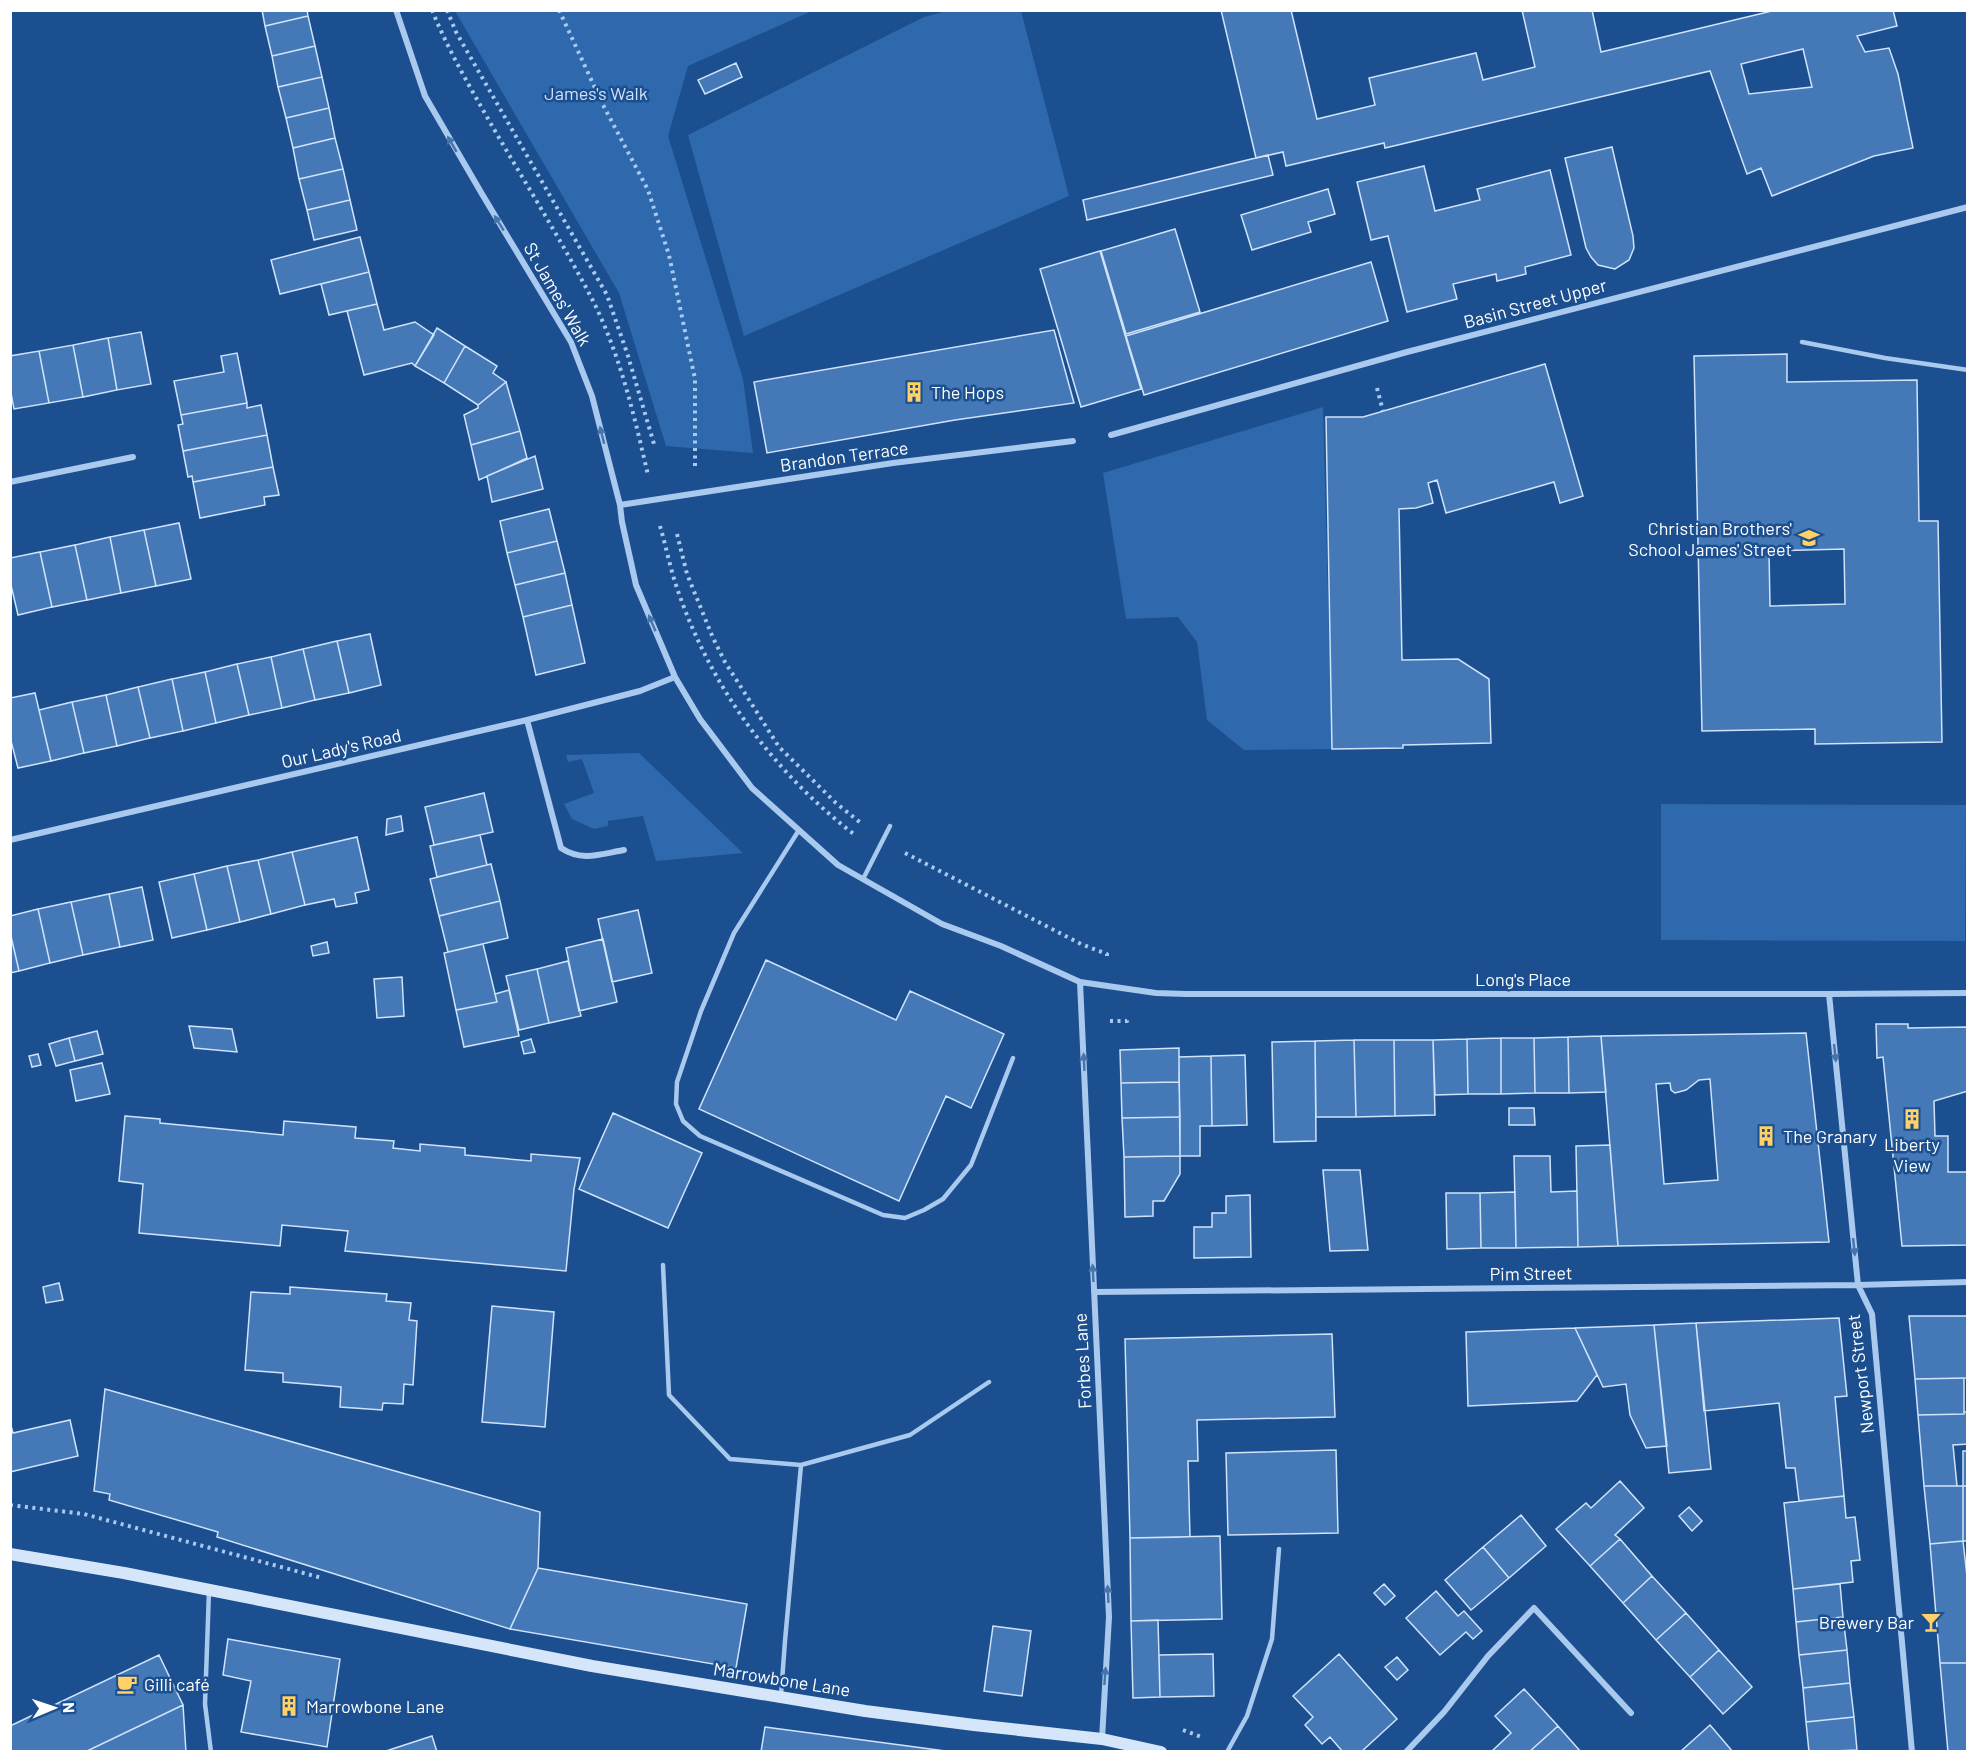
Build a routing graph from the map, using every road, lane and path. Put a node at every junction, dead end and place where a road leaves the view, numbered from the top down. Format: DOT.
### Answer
graph roads {
  1 [pos="396,10"];
  2 [pos="447,10"];
  3 [pos="559,10"];
  4 [pos="1968,207"];
  5 [pos="1802,342"];
  6 [pos="1968,370"];
  7 [pos="1111,435"];
  8 [pos="1073,441"];
  9 [pos="654,444"];
  10 [pos="133,457"];
  11 [pos="10,482"];
  12 [pos="695,493"];
  13 [pos="620,504"];
  14 [pos="677,534"];
  15 [pos="720,651"];
  16 [pos="675,677"];
  17 [pos="527,720"];
  18 [pos="890,826"];
  19 [pos="799,830"];
  20 [pos="10,840"];
  21 [pos="624,850"];
  22 [pos="863,879"];
  23 [pos="1080,982"];
  24 [pos="1968,993"];
  25 [pos="1829,994"];
  26 [pos="1013,1058"];
  27 [pos="663,1265"];
  28 [pos="1968,1282"];
  29 [pos="1858,1285"];
  30 [pos="1094,1292"];
  31 [pos="989,1382"];
  32 [pos="801,1465"];
  33 [pos="10,1505"];
  34 [pos="1279,1549"];
  35 [pos="10,1554"];
  36 [pos="327,1580"];
  37 [pos="209,1591"];
  38 [pos="781,1697"];
  39 [pos="1631,1713"];
  40 [pos="1102,1739"];
  41 [pos="211,1752"];
  42 [pos="1161,1752"];
  43 [pos="1227,1752"];
  44 [pos="1406,1752"];
  45 [pos="1912,1752"];
  13 -- 1 [label="street, St James' Walk, one-way"];
  2 -- 9 [label="path, St James' Walk"];
  3 -- 12 [label="path"];
  4 -- 7 [label="street, Basin Street Upper"];
  5 -- 6 [label="lane"];
  8 -- 12 [label="street, Brandon Terrace"];
  10 -- 11 [label="street"];
  12 -- 13 [label="street, Brandon Terrace"];
  16 -- 13 [label="street, St James' Walk, one-way"];
  14 -- 15 [label="path"];
  16 -- 17 [label="street, Our Lady's Road"];
  16 -- 19 [label="street, St James' Walk"];
  17 -- 20 [label="street, Our Lady's Road"];
  17 -- 21 [label="street"];
  18 -- 22 [label="lane"];
  19 -- 22 [label="street, St James' Walk"];
  19 -- 26 [label="lane"];
  22 -- 23 [label="street, Long's Place"];
  23 -- 25 [label="street, Long's Place"];
  30 -- 23 [label="street, Forbes Lane, one-way"];
  24 -- 25 [label="street, Long's Place"];
  25 -- 29 [label="street, Newport Street, one-way"];
  27 -- 32 [label="lane"];
  28 -- 29 [label="street, Pim Street"];
  29 -- 30 [label="street, Pim Street"];
  29 -- 45 [label="street, Newport Street"];
  40 -- 30 [label="street, Forbes Lane, one-way"];
  31 -- 32 [label="lane"];
  32 -- 38 [label="lane"];
  33 -- 36 [label="path"];
  34 -- 43 [label="lane"];
  35 -- 37 [label="main road, Marrowbone Lane"];
  37 -- 38 [label="main road, Marrowbone Lane"];
  37 -- 41 [label="lane"];
  38 -- 40 [label="main road, Marrowbone Lane"];
  39 -- 44 [label="street"];
  40 -- 42 [label="main road, Marrowbone Lane"];
}
